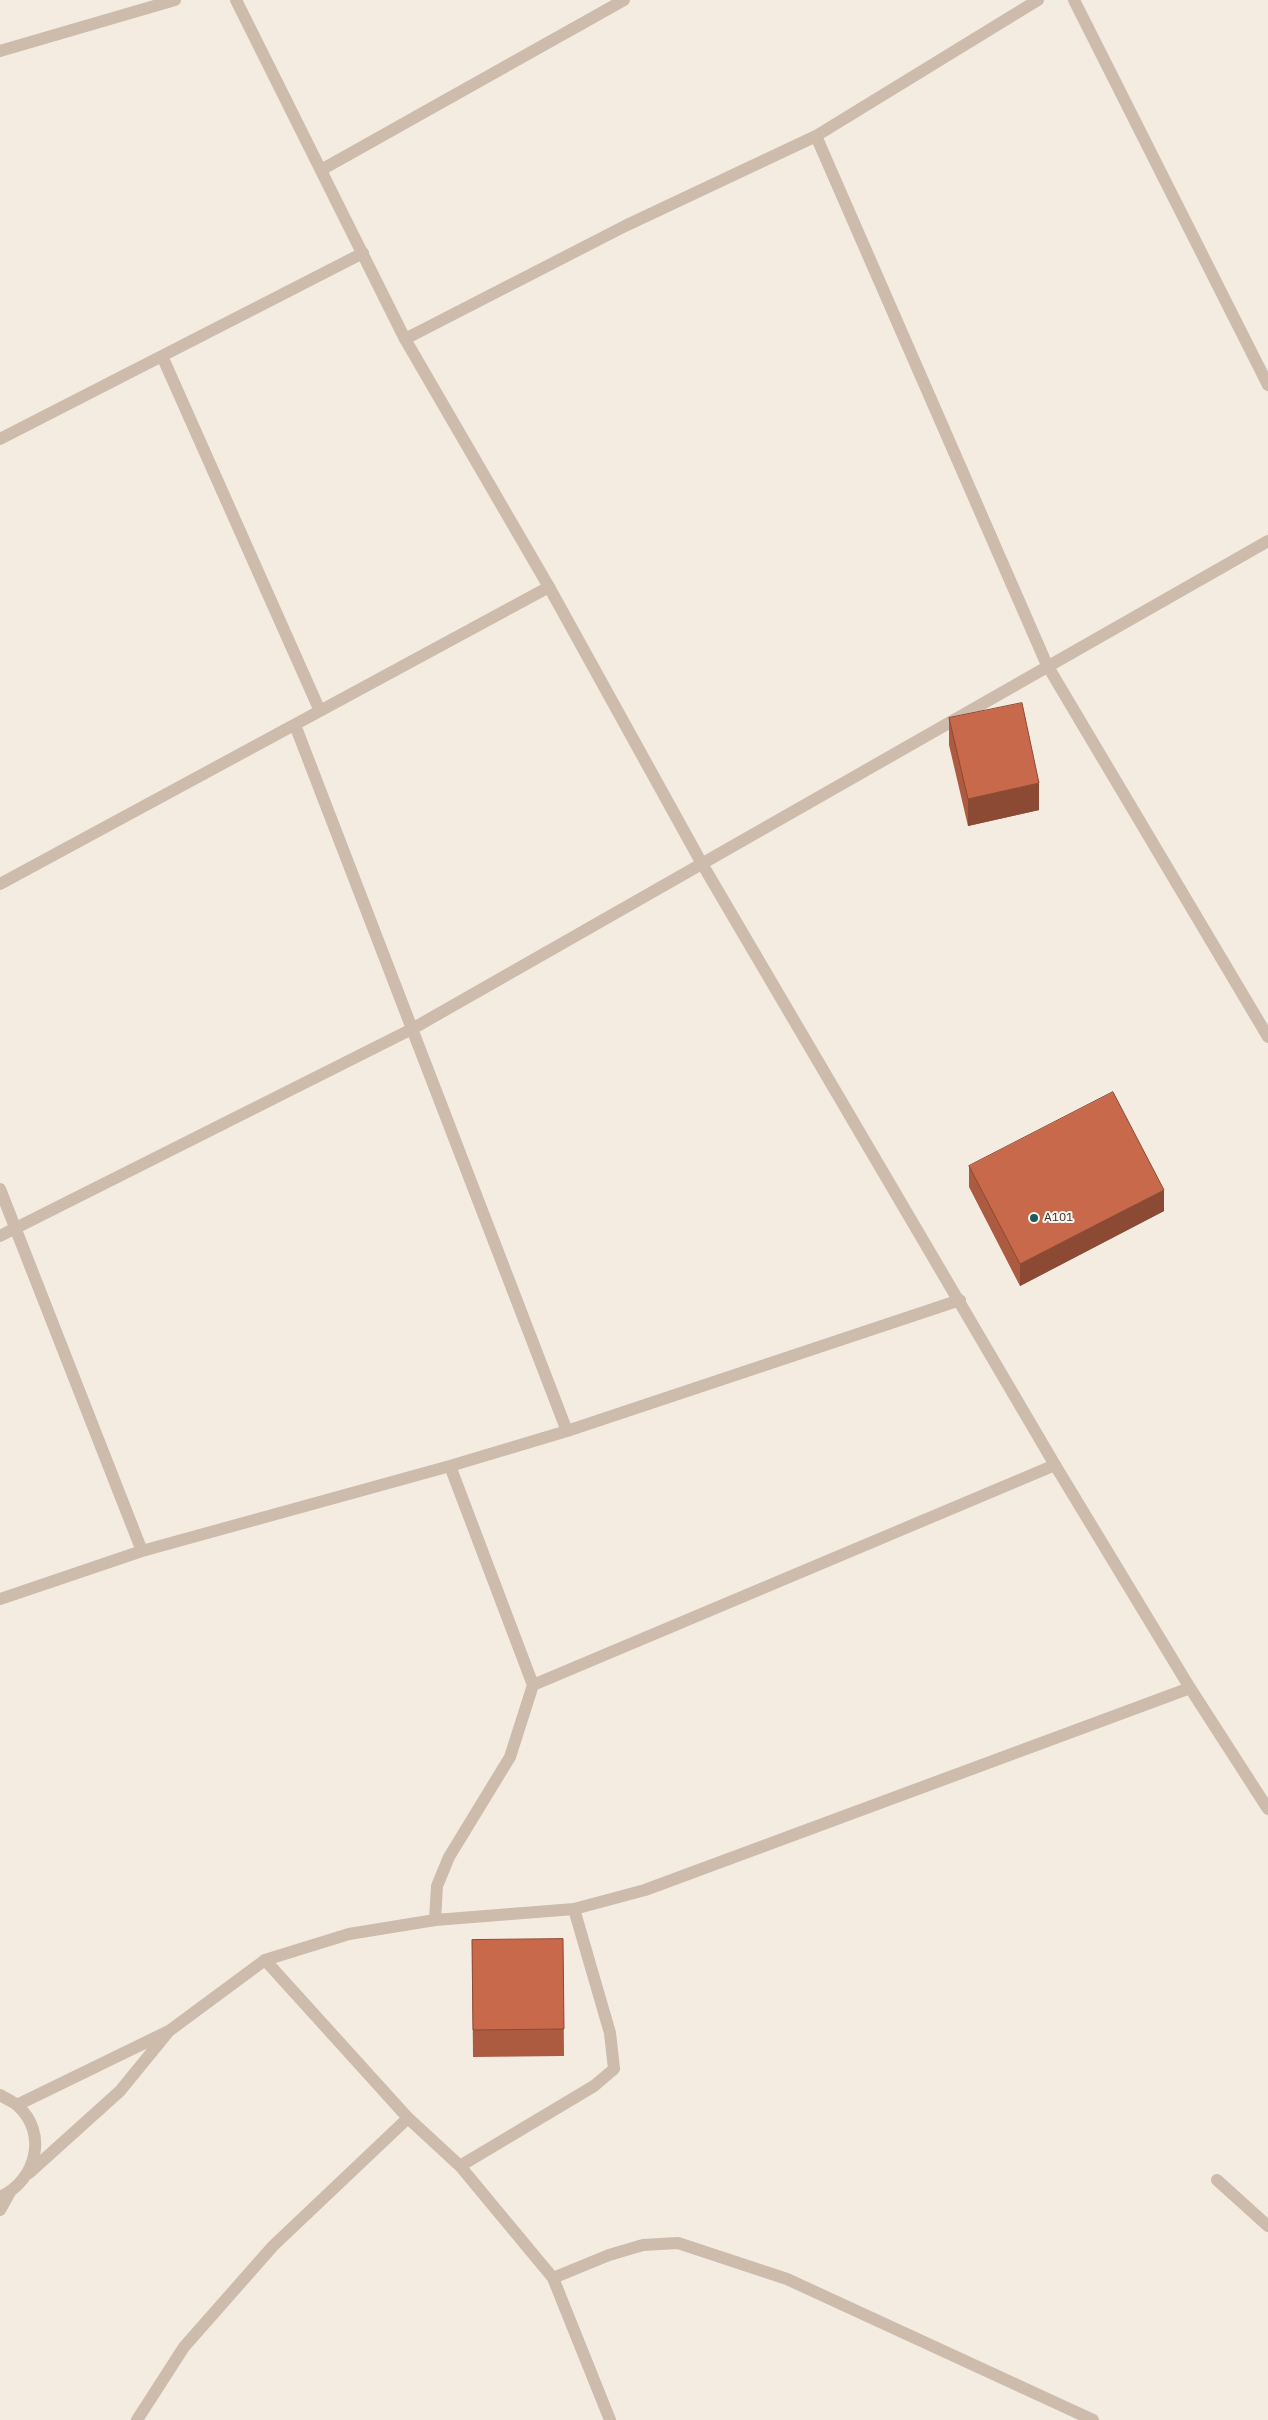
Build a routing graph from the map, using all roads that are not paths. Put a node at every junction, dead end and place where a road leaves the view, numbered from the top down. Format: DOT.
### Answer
graph roads {
  1 [pos="175,0"];
  2 [pos="236,0"];
  3 [pos="624,0"];
  4 [pos="1038,0"];
  5 [pos="1074,0"];
  6 [pos="0,51"];
  7 [pos="816,136"];
  8 [pos="321,170"];
  9 [pos="363,253"];
  10 [pos="405,339"];
  11 [pos="162,356"];
  12 [pos="1268,385"];
  13 [pos="0,439"];
  14 [pos="1268,541"];
  15 [pos="549,587"];
  16 [pos="1047,665"];
  17 [pos="320,710"];
  18 [pos="295,724"];
  19 [pos="701,862"];
  20 [pos="0,884"];
  21 [pos="412,1028"];
  22 [pos="1268,1037"];
  23 [pos="0,1189"];
  24 [pos="15,1228"];
  25 [pos="0,1236"];
  26 [pos="960,1300"];
  27 [pos="567,1431"];
  28 [pos="1055,1465"];
  29 [pos="450,1466"];
  30 [pos="142,1551"];
  31 [pos="0,1599"];
  32 [pos="533,1685"];
  33 [pos="1190,1688"];
  34 [pos="1268,1809"];
  35 [pos="574,1909"];
  36 [pos="435,1920"];
  37 [pos="265,1960"];
  38 [pos="170,2031"];
  39 [pos="0,2095"];
  40 [pos="17,2105"];
  41 [pos="408,2118"];
  42 [pos="460,2166"];
  43 [pos="29,2173"];
  44 [pos="1217,2180"];
  45 [pos="5,2195"];
  46 [pos="0,2210"];
  47 [pos="1268,2226"];
  48 [pos="553,2278"];
  49 [pos="137,2420"];
  50 [pos="610,2420"];
  51 [pos="1093,2420"];
  1 -- 6 [label="street"];
  2 -- 8 [label="street"];
  3 -- 8 [label="street"];
  4 -- 7 [label="street"];
  5 -- 12 [label="street"];
  7 -- 10 [label="street"];
  7 -- 16 [label="street"];
  8 -- 9 [label="street"];
  9 -- 10 [label="street"];
  9 -- 11 [label="street"];
  10 -- 15 [label="street"];
  11 -- 13 [label="street"];
  11 -- 17 [label="street"];
  14 -- 16 [label="street"];
  15 -- 17 [label="street"];
  15 -- 19 [label="street"];
  16 -- 19 [label="street"];
  16 -- 22 [label="street"];
  17 -- 18 [label="street"];
  18 -- 20 [label="street"];
  18 -- 21 [label="street"];
  19 -- 21 [label="street"];
  19 -- 26 [label="street"];
  21 -- 24 [label="street"];
  21 -- 27 [label="street"];
  23 -- 24 [label="street"];
  24 -- 25 [label="street"];
  24 -- 30 [label="street"];
  26 -- 27 [label="street"];
  26 -- 28 [label="street"];
  27 -- 29 [label="street"];
  28 -- 32 [label="street"];
  28 -- 33 [label="street"];
  29 -- 30 [label="street"];
  29 -- 32 [label="street"];
  30 -- 31 [label="street"];
  32 -- 36 [label="street"];
  33 -- 34 [label="street"];
  33 -- 35 [label="street"];
  35 -- 36 [label="street"];
  35 -- 42 [label="street"];
  36 -- 37 [label="street"];
  37 -- 38 [label="street"];
  37 -- 41 [label="street"];
  38 -- 40 [label="street"];
  38 -- 43 [label="street"];
  39 -- 40 [label="street"];
  40 -- 43 [label="street"];
  41 -- 42 [label="street"];
  41 -- 49 [label="street"];
  42 -- 48 [label="street"];
  43 -- 45 [label="street"];
  44 -- 47 [label="street"];
  45 -- 46 [label="street"];
  48 -- 50 [label="street"];
  48 -- 51 [label="street"];
}
